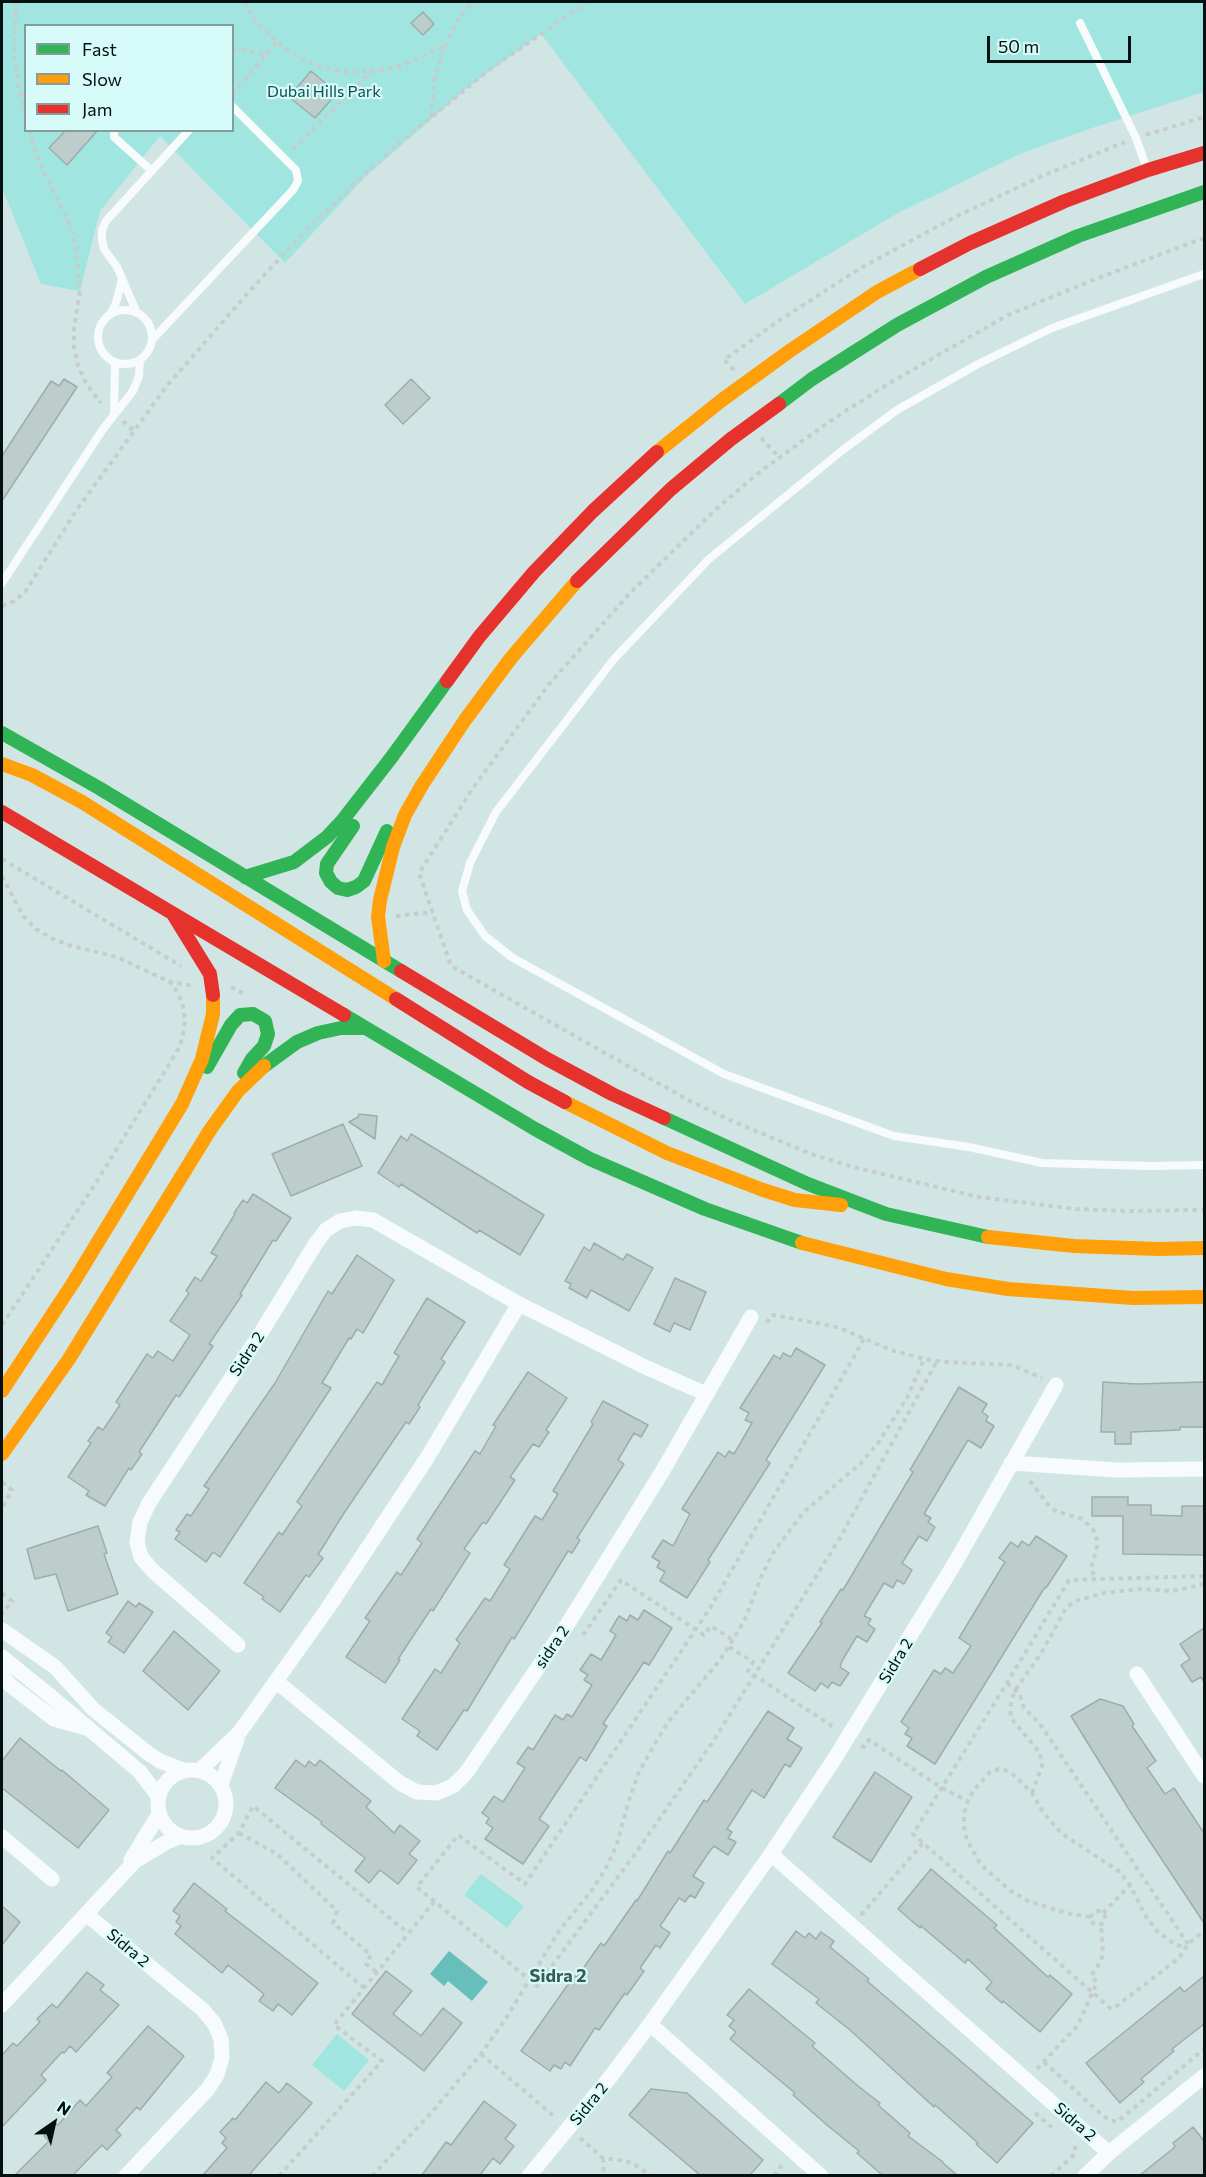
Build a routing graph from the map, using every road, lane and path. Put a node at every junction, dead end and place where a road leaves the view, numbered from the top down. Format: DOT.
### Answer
graph roads {
  1 [pos="16,2"];
  2 [pos="244,2"];
  3 [pos="473,2"];
  4 [pos="587,2"];
  5 [pos="1080,23"];
  6 [pos="277,42"];
  7 [pos="445,45"];
  8 [pos="234,49"];
  9 [pos="266,54"];
  10 [pos="371,71"];
  11 [pos="234,91"];
  12 [pos="24,93"];
  13 [pos="20,96"];
  14 [pos="234,108"];
  15 [pos="24,112"];
  16 [pos="431,117"];
  17 [pos="30,132"];
  18 [pos="114,132"];
  19 [pos="187,132"];
  20 [pos="1204,153"];
  21 [pos="284,158"];
  22 [pos="1148,170"];
  23 [pos="152,171"];
  24 [pos="1204,192"];
  25 [pos="1204,274"];
  26 [pos="122,277"];
  27 [pos="137,313"];
  28 [pos="110,315"];
  29 [pos="152,340"];
  30 [pos="140,360"];
  31 [pos="115,363"];
  32 [pos="114,413"];
  33 [pos="134,430"];
  34 [pos="2,583"];
  35 [pos="2,606"];
  36 [pos="2,733"];
  37 [pos="392,758"];
  38 [pos="2,764"];
  39 [pos="422,785"];
  40 [pos="2,812"];
  41 [pos="2,859"];
  42 [pos="2,876"];
  43 [pos="245,877"];
  44 [pos="171,911"];
  45 [pos="384,961"];
  46 [pos="451,966"];
  47 [pos="185,969"];
  48 [pos="170,982"];
  49 [pos="213,986"];
  50 [pos="250,998"];
  51 [pos="365,1028"];
  52 [pos="192,1085"];
  53 [pos="238,1091"];
  54 [pos="1204,1165"];
  55 [pos="860,1205"];
  56 [pos="1204,1210"];
  57 [pos="1204,1248"];
  58 [pos="1204,1297"];
  59 [pos="519,1304"];
  60 [pos="751,1317"];
  61 [pos="2,1325"];
  62 [pos="864,1339"];
  63 [pos="924,1359"];
  64 [pos="937,1361"];
  65 [pos="1056,1385"];
  66 [pos="2,1391"];
  67 [pos="706,1394"];
  68 [pos="2,1454"];
  69 [pos="1013,1463"];
  70 [pos="1204,1469"];
  71 [pos="2,1482"];
  72 [pos="2,1508"];
  73 [pos="1204,1576"];
  74 [pos="1097,1580"];
  75 [pos="1204,1584"];
  76 [pos="2,1593"];
  77 [pos="2,1614"];
  78 [pos="567,1625"];
  79 [pos="2,1630"];
  80 [pos="696,1630"];
  81 [pos="733,1640"];
  82 [pos="238,1645"];
  83 [pos="2,1658"];
  84 [pos="1137,1674"];
  85 [pos="2,1675"];
  86 [pos="277,1682"];
  87 [pos="1007,1683"];
  88 [pos="1016,1689"];
  89 [pos="88,1728"];
  90 [pos="239,1733"];
  91 [pos="183,1770"];
  92 [pos="200,1770"];
  93 [pos="1204,1776"];
  94 [pos="221,1785"];
  95 [pos="1032,1793"];
  96 [pos="158,1796"];
  97 [pos="159,1814"];
  98 [pos="239,1833"];
  99 [pos="181,1836"];
  100 [pos="2,1837"];
  101 [pos="923,1843"];
  102 [pos="771,1854"];
  103 [pos="123,1873"];
  104 [pos="52,1879"];
  105 [pos="1130,1885"];
  106 [pos="434,1902"];
  107 [pos="1103,1913"];
  108 [pos="87,1914"];
  109 [pos="1090,1917"];
  110 [pos="1101,1924"];
  111 [pos="852,1925"];
  112 [pos="1204,1931"];
  113 [pos="408,1933"];
  114 [pos="1187,1946"];
  115 [pos="376,1972"];
  116 [pos="530,1980"];
  117 [pos="364,1988"];
  118 [pos="1092,1993"];
  119 [pos="2,2005"];
  120 [pos="650,2024"];
  121 [pos="1204,2049"];
  122 [pos="1044,2062"];
  123 [pos="1204,2076"];
  124 [pos="1027,2080"];
  125 [pos="1030,2108"];
  126 [pos="1063,2136"];
  127 [pos="1071,2142"];
  128 [pos="1109,2153"];
  129 [pos="603,2158"];
  130 [pos="126,2175"];
  131 [pos="279,2175"];
  132 [pos="372,2175"];
  133 [pos="529,2175"];
  134 [pos="604,2175"];
  135 [pos="821,2175"];
  136 [pos="1051,2175"];
  137 [pos="1085,2175"];
  1 -- 13 [label="path"];
  2 -- 6 [label="path"];
  3 -- 7 [label="path"];
  4 -- 16 [label="path"];
  5 -- 22 [label="lane"];
  6 -- 9 [label="path"];
  6 -- 10 [label="path"];
  7 -- 10 [label="path"];
  7 -- 16 [label="path"];
  8 -- 9 [label="path"];
  9 -- 11 [label="path"];
  10 -- 21 [label="path"];
  12 -- 13 [label="path"];
  13 -- 15 [label="path"];
  14 -- 21 [label="lane"];
  16 -- 33 [label="path"];
  17 -- 32 [label="path"];
  18 -- 23 [label="lane"];
  19 -- 23 [label="lane"];
  20 -- 22 [label="street"];
  21 -- 29 [label="lane"];
  22 -- 37 [label="street"];
  23 -- 26 [label="lane"];
  24 -- 39 [label="street"];
  25 -- 54 [label="lane"];
  26 -- 27 [label="lane"];
  26 -- 28 [label="lane"];
  27 -- 28 [label="lane"];
  27 -- 29 [label="lane"];
  28 -- 31 [label="lane"];
  29 -- 30 [label="lane"];
  30 -- 31 [label="lane"];
  30 -- 32 [label="lane"];
  31 -- 32 [label="lane"];
  32 -- 33 [label="path"];
  32 -- 34 [label="lane"];
  33 -- 35 [label="path"];
  36 -- 43 [label="street"];
  37 -- 39 [label="street"];
  37 -- 43 [label="street"];
  38 -- 55 [label="street"];
  39 -- 45 [label="street"];
  40 -- 44 [label="street"];
  41 -- 47 [label="path"];
  42 -- 48 [label="path"];
  43 -- 45 [label="street"];
  44 -- 49 [label="street"];
  44 -- 51 [label="street"];
  45 -- 55 [label="street"];
  46 -- 56 [label="path"];
  48 -- 49 [label="path"];
  48 -- 61 [label="path"];
  49 -- 50 [label="path"];
  49 -- 52 [label="street"];
  51 -- 53 [label="street"];
  51 -- 58 [label="street"];
  52 -- 53 [label="street"];
  52 -- 66 [label="street"];
  53 -- 68 [label="street"];
  55 -- 57 [label="street"];
  59 -- 67 [label="street, Sidra 2"];
  59 -- 82 [label="street, Sidra 2"];
  59 -- 86 [label="street"];
  60 -- 62 [label="path"];
  60 -- 67 [label="street, sidra 2"];
  62 -- 63 [label="path"];
  62 -- 80 [label="path"];
  63 -- 64 [label="path"];
  63 -- 81 [label="path"];
  64 -- 65 [label="path"];
  64 -- 116 [label="path"];
  65 -- 69 [label="street, Sidra 2"];
  67 -- 78 [label="street, sidra 2"];
  69 -- 70 [label="street"];
  69 -- 74 [label="path"];
  69 -- 102 [label="street, Sidra 2"];
  71 -- 72 [label="path"];
  73 -- 74 [label="path"];
  74 -- 87 [label="path"];
  75 -- 88 [label="path"];
  76 -- 77 [label="path"];
  78 -- 80 [label="path"];
  78 -- 86 [label="street, sidra 2"];
  79 -- 91 [label="street"];
  80 -- 81 [label="path"];
  80 -- 106 [label="path"];
  81 -- 116 [label="path"];
  83 -- 89 [label="street"];
  84 -- 93 [label="street"];
  85 -- 89 [label="street"];
  86 -- 90 [label="street"];
  87 -- 88 [label="path"];
  87 -- 101 [label="path"];
  88 -- 95 [label="path"];
  88 -- 114 [label="path"];
  89 -- 96 [label="street"];
  90 -- 92 [label="street"];
  90 -- 94 [label="street"];
  91 -- 92 [label="street"];
  91 -- 96 [label="street"];
  92 -- 94 [label="street"];
  94 -- 99 [label="street"];
  95 -- 105 [label="path"];
  95 -- 109 [label="path"];
  96 -- 97 [label="street"];
  97 -- 99 [label="street"];
  97 -- 103 [label="street"];
  98 -- 113 [label="path"];
  98 -- 115 [label="path"];
  98 -- 117 [label="path"];
  99 -- 103 [label="street"];
  100 -- 104 [label="street"];
  101 -- 111 [label="path"];
  101 -- 118 [label="path"];
  102 -- 111 [label="street, Sidra 2"];
  102 -- 120 [label="street, Sidra 2"];
  103 -- 108 [label="street"];
  105 -- 107 [label="path"];
  105 -- 114 [label="path"];
  106 -- 113 [label="path"];
  106 -- 116 [label="path"];
  107 -- 109 [label="path"];
  107 -- 110 [label="path"];
  108 -- 119 [label="street"];
  108 -- 130 [label="street, Sidra 2"];
  109 -- 110 [label="path"];
  110 -- 118 [label="path"];
  111 -- 124 [label="street, Sidra 2"];
  112 -- 114 [label="path"];
  113 -- 115 [label="path"];
  114 -- 118 [label="path"];
  115 -- 117 [label="path"];
  116 -- 132 [label="path"];
  117 -- 131 [label="path"];
  118 -- 122 [label="path"];
  120 -- 133 [label="street, Sidra 2"];
  120 -- 135 [label="street"];
  121 -- 122 [label="path"];
  122 -- 124 [label="path"];
  123 -- 128 [label="street, Sidra 2"];
  124 -- 128 [label="street, Sidra 2"];
  125 -- 126 [label="path"];
  127 -- 136 [label="path"];
  128 -- 137 [label="street, Sidra 2"];
  129 -- 134 [label="path"];
}
